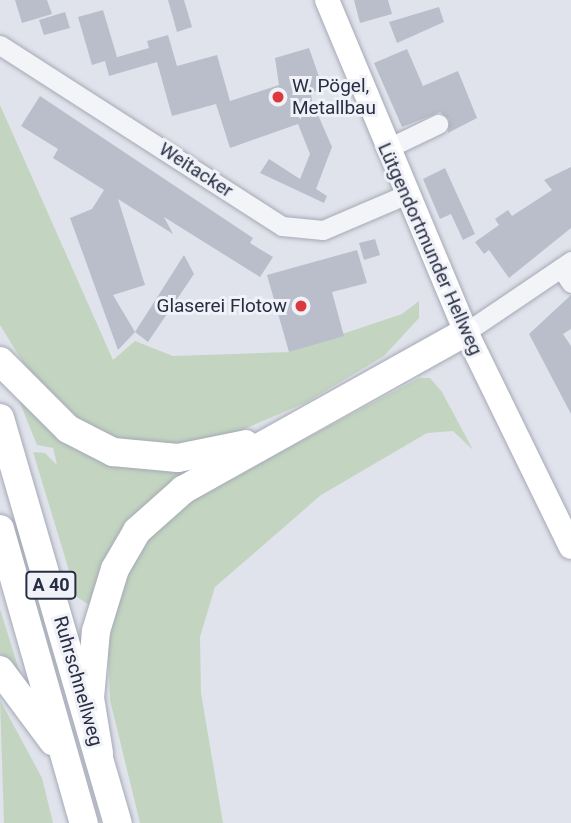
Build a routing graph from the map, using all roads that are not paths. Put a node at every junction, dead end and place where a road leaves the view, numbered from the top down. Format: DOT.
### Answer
graph roads {
  1 [pos="327,0"];
  2 [pos="0,45"];
  3 [pos="438,124"];
  4 [pos="386,149"];
  5 [pos="405,195"];
  6 [pos="568,271"];
  7 [pos="466,332"];
  8 [pos="0,361"];
  9 [pos="0,418"];
  10 [pos="265,440"];
  11 [pos="0,529"];
  12 [pos="571,547"];
  13 [pos="0,670"];
  14 [pos="99,753"];
  15 [pos="82,812"];
  16 [pos="118,823"];
  1 -- 4 [label="main road, Lütgendortmunder Hellweg"];
  2 -- 5 [label="street, Weitacker"];
  3 -- 4 [label="street"];
  4 -- 5 [label="main road, Lütgendortmunder Hellweg"];
  5 -- 7 [label="main road, Lütgendortmunder Hellweg"];
  6 -- 7 [label="street"];
  7 -- 10 [label="highway"];
  7 -- 12 [label="main road, Lütgendortmunder Hellweg"];
  8 -- 10 [label="highway"];
  9 -- 14 [label="highway, Ruhrschnellweg / A 40"];
  10 -- 14 [label="highway"];
  11 -- 15 [label="highway, Ruhrschnellweg / A 40"];
  13 -- 15 [label="highway"];
  14 -- 16 [label="highway, Ruhrschnellweg / A 40"];
}
